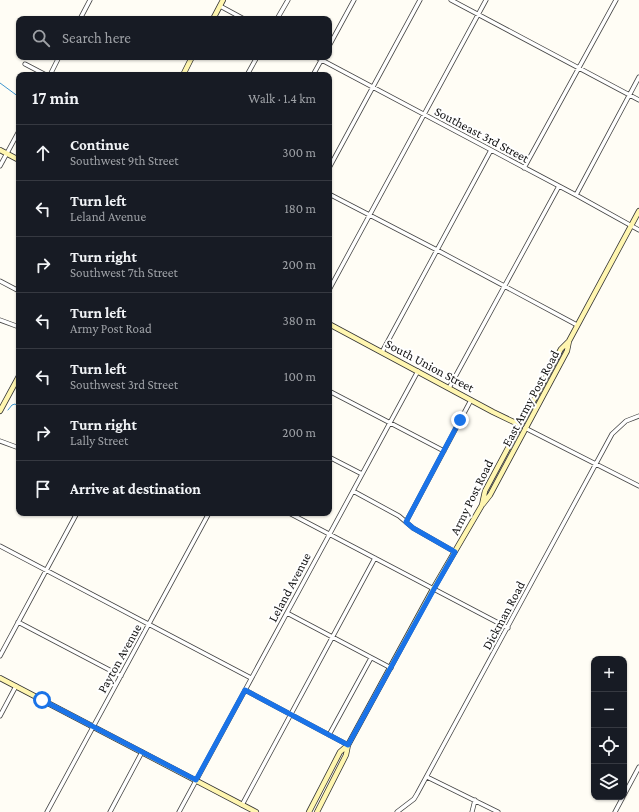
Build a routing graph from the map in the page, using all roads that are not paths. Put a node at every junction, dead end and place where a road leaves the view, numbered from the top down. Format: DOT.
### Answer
graph roads {
  1 [pos="90,0"];
  2 [pos="223,0"];
  3 [pos="288,0"];
  4 [pos="354,0"];
  5 [pos="420,0"];
  6 [pos="451,0"];
  7 [pos="486,0"];
  8 [pos="616,0"];
  9 [pos="220,6"];
  10 [pos="478,14"];
  11 [pos="82,16"];
  12 [pos="215,16"];
  13 [pos="238,16"];
  14 [pos="279,16"];
  15 [pos="332,40"];
  16 [pos="58,60"];
  17 [pos="190,60"];
  18 [pos="255,60"];
  19 [pos="322,60"];
  20 [pos="324,60"];
  21 [pos="25,64"];
  22 [pos="579,68"];
  23 [pos="40,72"];
  24 [pos="52,72"];
  25 [pos="184,72"];
  26 [pos="249,72"];
  27 [pos="316,72"];
  28 [pos="639,77"];
  29 [pos="373,87"];
  30 [pos="630,95"];
  31 [pos="639,100"];
  32 [pos="424,114"];
  33 [pos="16,137"];
  34 [pos="0,150"];
  35 [pos="491,150"];
  36 [pos="7,154"];
  37 [pos="16,158"];
  38 [pos="332,162"];
  39 [pos="0,166"];
  40 [pos="524,168"];
  41 [pos="559,186"];
  42 [pos="576,195"];
  43 [pos="332,196"];
  44 [pos="639,210"];
  45 [pos="370,215"];
  46 [pos="631,226"];
  47 [pos="639,230"];
  48 [pos="437,250"];
  49 [pos="0,281"];
  50 [pos="332,285"];
  51 [pos="505,286"];
  52 [pos="16,289"];
  53 [pos="0,320"];
  54 [pos="577,325"];
  55 [pos="16,326"];
  56 [pos="332,326"];
  57 [pos="568,341"];
  58 [pos="382,352"];
  59 [pos="418,371"];
  60 [pos="16,382"];
  61 [pos="449,388"];
  62 [pos="332,393"];
  63 [pos="471,400"];
  64 [pos="0,411"];
  65 [pos="639,416"];
  66 [pos="390,423"];
  67 [pos="520,425"];
  68 [pos="526,428"];
  69 [pos="0,441"];
  70 [pos="16,447"];
  71 [pos="444,451"];
  72 [pos="332,459"];
  73 [pos="596,463"];
  74 [pos="362,474"];
  75 [pos="639,486"];
  76 [pos="352,491"];
  77 [pos="482,505"];
  78 [pos="75,516"];
  79 [pos="207,516"];
  80 [pos="295,516"];
  81 [pos="406,522"];
  82 [pos="330,534"];
  83 [pos="0,546"];
  84 [pos="455,552"];
  85 [pos="375,558"];
  86 [pos="46,570"];
  87 [pos="434,589"];
  88 [pos="287,613"];
  89 [pos="18,622"];
  90 [pos="149,624"];
  91 [pos="508,628"];
  92 [pos="333,637"];
  93 [pos="0,656"];
  94 [pos="371,658"];
  95 [pos="391,668"];
  96 [pos="121,676"];
  97 [pos="0,678"];
  98 [pos="252,678"];
  99 [pos="16,686"];
  100 [pos="245,690"];
  101 [pos="291,715"];
  102 [pos="0,716"];
  103 [pos="93,727"];
  104 [pos="329,735"];
  105 [pos="348,745"];
  106 [pos="142,752"];
  107 [pos="639,767"];
  108 [pos="427,777"];
  109 [pos="196,780"];
  110 [pos="627,790"];
  111 [pos="475,800"];
  112 [pos="622,800"];
  113 [pos="242,805"];
  114 [pos="47,812"];
  115 [pos="110,812"];
  116 [pos="179,812"];
  117 [pos="256,812"];
  118 [pos="309,812"];
  119 [pos="317,812"];
  120 [pos="396,812"];
  121 [pos="472,812"];
  122 [pos="498,812"];
  123 [pos="615,812"];
  1 -- 11 [label="street"];
  2 -- 9 [label="main road"];
  3 -- 14 [label="street"];
  4 -- 15 [label="street"];
  5 -- 29 [label="street"];
  6 -- 10 [label="street"];
  7 -- 10 [label="street"];
  8 -- 22 [label="street"];
  9 -- 12 [label="main road"];
  9 -- 13 [label="street"];
  10 -- 22 [label="street"];
  10 -- 32 [label="street"];
  16 -- 24 [label="street"];
  17 -- 25 [label="main road"];
  18 -- 26 [label="street"];
  19 -- 27 [label="street"];
  20 -- 29 [label="street, Southeast 3rd Street"];
  21 -- 23 [label="street"];
  22 -- 30 [label="street"];
  22 -- 40 [label="street"];
  28 -- 30 [label="street"];
  29 -- 32 [label="street, Southeast 3rd Street"];
  29 -- 38 [label="street"];
  30 -- 31 [label="street"];
  30 -- 42 [label="street"];
  32 -- 35 [label="street, Southeast 3rd Street"];
  32 -- 45 [label="street"];
  33 -- 36 [label="street"];
  34 -- 36 [label="main road"];
  35 -- 40 [label="street, Southeast 3rd Street"];
  35 -- 48 [label="street"];
  36 -- 37 [label="main road"];
  36 -- 39 [label="street"];
  40 -- 41 [label="street, Southeast 3rd Street"];
  41 -- 42 [label="street, Southeast 3rd Street"];
  41 -- 51 [label="street"];
  42 -- 46 [label="street, Southeast 3rd Street"];
  43 -- 45 [label="street"];
  44 -- 46 [label="main road, East Army Post Road"];
  45 -- 48 [label="street"];
  45 -- 50 [label="street"];
  46 -- 47 [label="street, Southeast 3rd Street"];
  46 -- 54 [label="main road, East Army Post Road"];
  48 -- 51 [label="street"];
  48 -- 58 [label="street"];
  49 -- 52 [label="street"];
  51 -- 54 [label="street"];
  51 -- 61 [label="street"];
  53 -- 55 [label="street"];
  54 -- 57 [label="main road, East Army Post Road"];
  56 -- 58 [label="main road, South Union Street"];
  57 -- 67 [label="main road, East Army Post Road"];
  57 -- 68 [label="main road, East Army Post Road"];
  58 -- 59 [label="main road, South Union Street"];
  59 -- 61 [label="main road, South Union Street"];
  59 -- 66 [label="street, Leland Avenue"];
  60 -- 64 [label="main road"];
  61 -- 63 [label="main road, South Union Street"];
  62 -- 66 [label="street"];
  63 -- 67 [label="main road, South Union Street"];
  63 -- 71 [label="street"];
  65 -- 73 [label="street, Dickman Road"];
  66 -- 71 [label="street"];
  66 -- 74 [label="street, Leland Avenue"];
  67 -- 68 [label="street"];
  67 -- 77 [label="main road, Army Post Road"];
  68 -- 73 [label="street"];
  68 -- 77 [label="main road, East Army Post Road"];
  69 -- 70 [label="street"];
  71 -- 81 [label="street"];
  72 -- 74 [label="street"];
  73 -- 75 [label="street"];
  73 -- 91 [label="street, Dickman Road"];
  74 -- 76 [label="street, Leland Avenue"];
  76 -- 81 [label="street"];
  76 -- 82 [label="street, Leland Avenue"];
  77 -- 84 [label="main road, Army Post Road"];
  78 -- 86 [label="street"];
  79 -- 90 [label="street, Payton Avenue"];
  80 -- 82 [label="street"];
  81 -- 84 [label="street"];
  82 -- 85 [label="street"];
  82 -- 88 [label="street, Leland Avenue"];
  83 -- 86 [label="street"];
  84 -- 87 [label="main road, Army Post Road"];
  85 -- 87 [label="street"];
  85 -- 92 [label="street"];
  86 -- 89 [label="street"];
  86 -- 90 [label="street"];
  87 -- 91 [label="street"];
  87 -- 95 [label="main road, Army Post Road"];
  88 -- 92 [label="street"];
  88 -- 98 [label="street, Leland Avenue"];
  89 -- 93 [label="street"];
  89 -- 96 [label="street"];
  90 -- 96 [label="street, Payton Avenue"];
  90 -- 98 [label="street"];
  91 -- 108 [label="street, Dickman Road"];
  92 -- 94 [label="street"];
  92 -- 101 [label="street"];
  94 -- 95 [label="street"];
  94 -- 104 [label="street"];
  95 -- 105 [label="main road, Army Post Road"];
  96 -- 103 [label="street, Payton Avenue"];
  97 -- 99 [label="main road"];
  98 -- 100 [label="street, Leland Avenue"];
  99 -- 102 [label="street"];
  99 -- 103 [label="main road"];
  100 -- 101 [label="street"];
  100 -- 109 [label="street, Leland Avenue"];
  101 -- 104 [label="street"];
  101 -- 113 [label="street"];
  103 -- 106 [label="main road"];
  103 -- 114 [label="street, Payton Avenue"];
  104 -- 105 [label="street"];
  105 -- 118 [label="main road, Army Post Road"];
  105 -- 119 [label="main road, Army Post Road"];
  106 -- 109 [label="main road"];
  106 -- 115 [label="street"];
  107 -- 110 [label="street"];
  108 -- 111 [label="street"];
  108 -- 120 [label="street, Dickman Road"];
  109 -- 113 [label="main road"];
  109 -- 116 [label="street, Leland Avenue"];
  111 -- 121 [label="street"];
  111 -- 122 [label="street"];
  112 -- 123 [label="street"];
  113 -- 117 [label="main road"];
}
